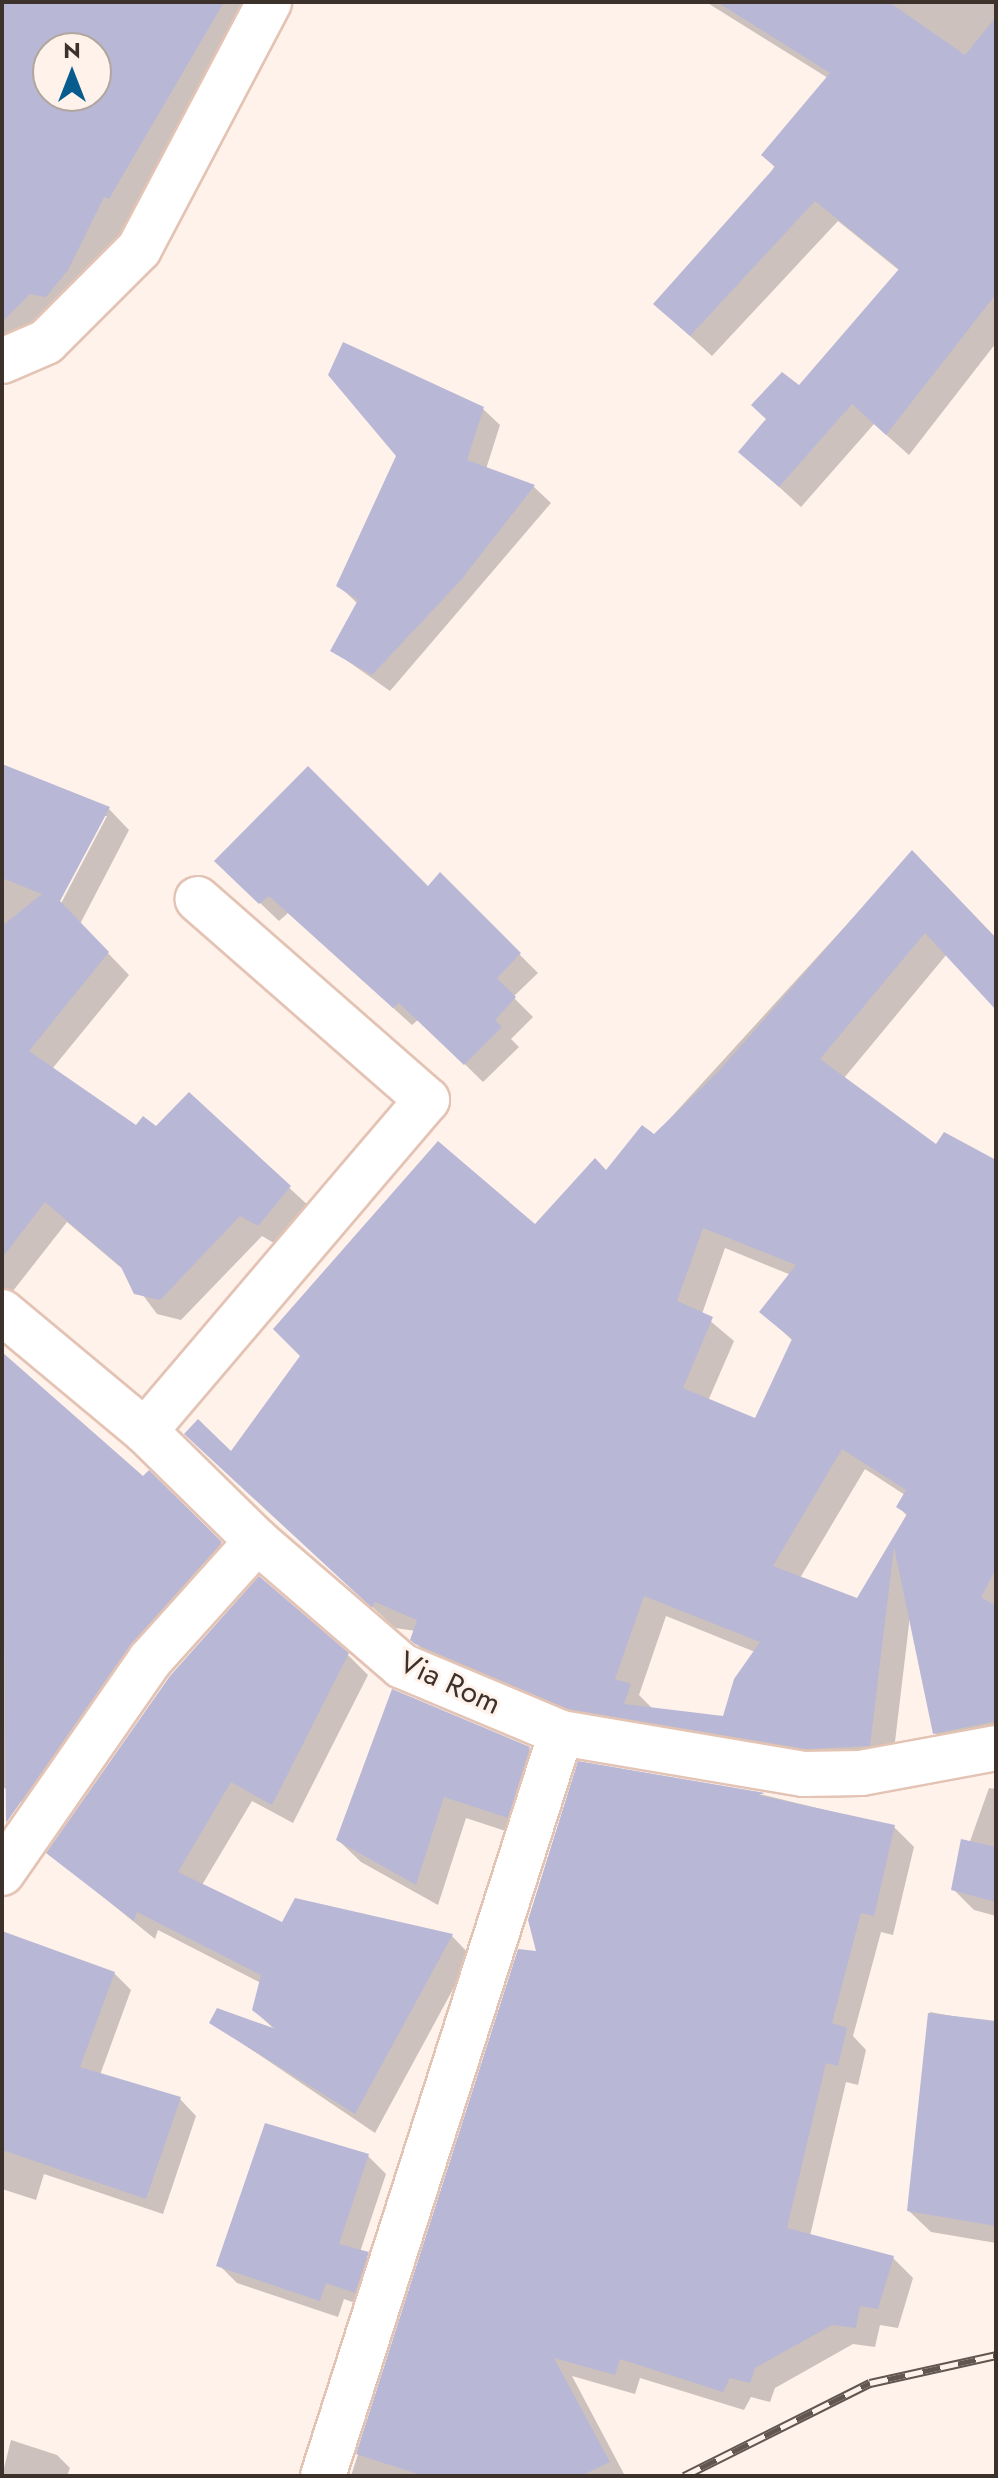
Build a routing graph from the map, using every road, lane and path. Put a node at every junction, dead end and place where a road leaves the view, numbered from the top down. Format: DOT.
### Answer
graph roads {
  1 [pos="269,2"];
  2 [pos="2,361"];
  3 [pos="197,899"];
  4 [pos="2,1312"];
  5 [pos="145,1431"];
  6 [pos="257,1541"];
  7 [pos="561,1733"];
  8 [pos="983,1751"];
  9 [pos="2,1873"];
  10 [pos="323,2476"];
  1 -- 2 [label="street"];
  3 -- 5 [label="street"];
  4 -- 5 [label="street, Via Rom"];
  5 -- 6 [label="street, Via Rom"];
  6 -- 7 [label="street, Via Rom"];
  6 -- 9 [label="street"];
  7 -- 8 [label="street, Via Rom"];
  7 -- 10 [label="street"];
}
